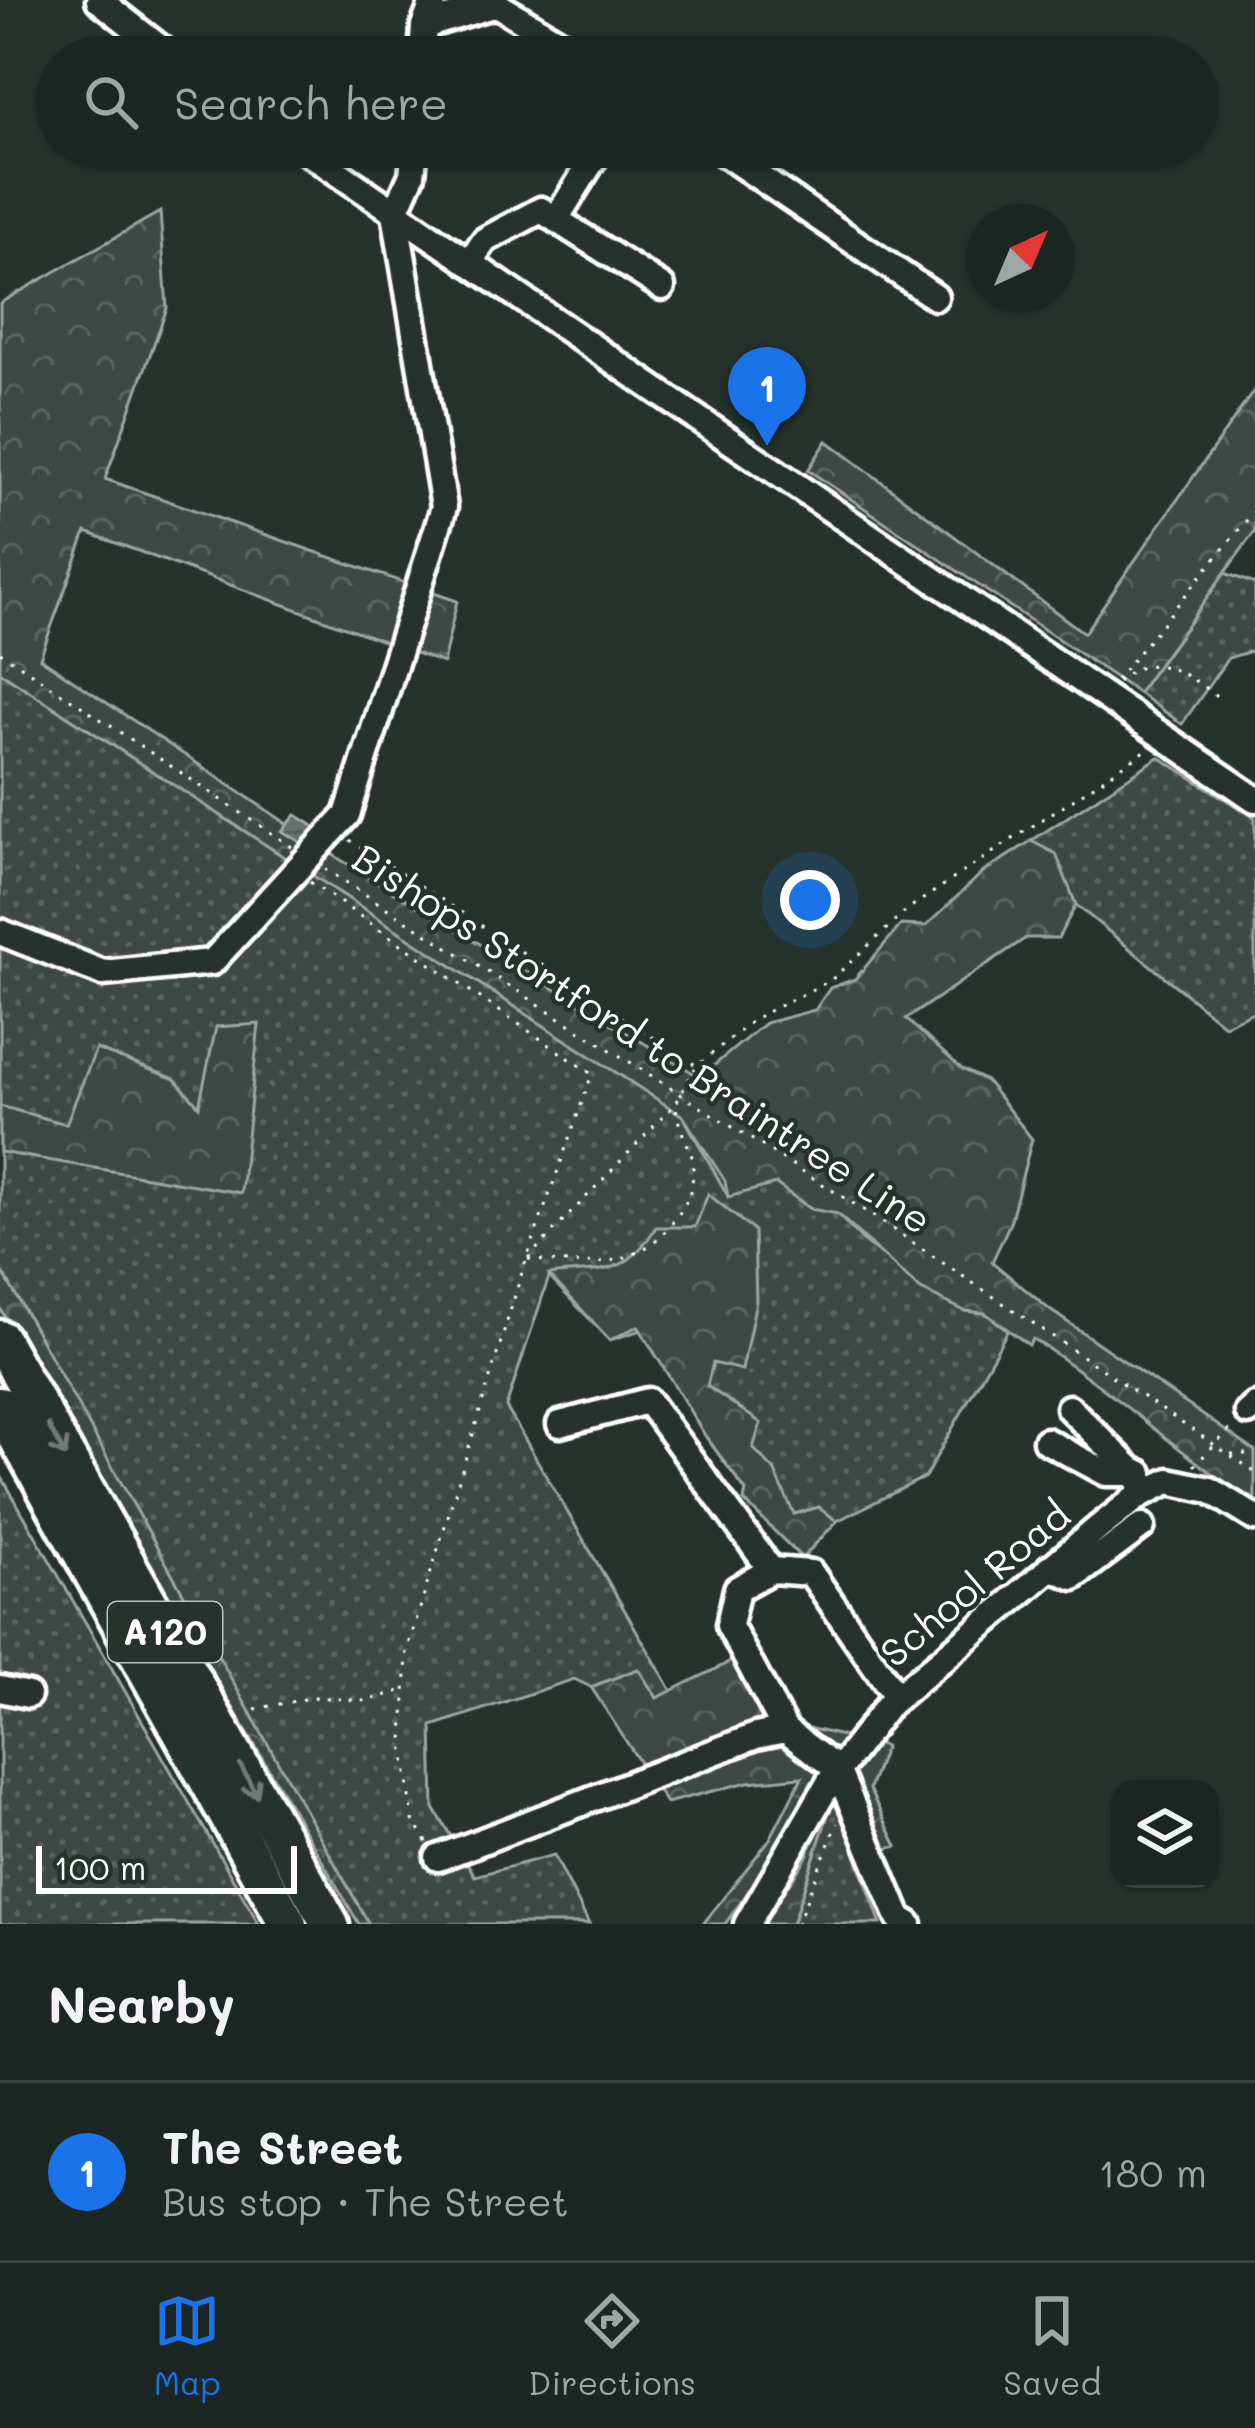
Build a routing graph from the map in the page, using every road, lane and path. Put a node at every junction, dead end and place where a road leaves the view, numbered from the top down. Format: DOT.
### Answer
graph roads {
  1 [pos="99,0"];
  2 [pos="434,0"];
  3 [pos="424,26"];
  4 [pos="145,36"];
  5 [pos="423,36"];
  6 [pos="549,36"];
  7 [pos="330,168"];
  8 [pos="413,168"];
  9 [pos="588,168"];
  10 [pos="747,168"];
  11 [pos="395,213"];
  12 [pos="556,219"];
  13 [pos="469,263"];
  14 [pos="662,287"];
  15 [pos="935,297"];
  16 [pos="1255,510"];
  17 [pos="0,652"];
  18 [pos="1104,696"];
  19 [pos="1222,700"];
  20 [pos="1162,736"];
  21 [pos="1255,799"];
  22 [pos="334,829"];
  23 [pos="301,865"];
  24 [pos="0,932"];
  25 [pos="697,1066"];
  26 [pos="676,1103"];
  27 [pos="526,1259"];
  28 [pos="0,1340"];
  29 [pos="0,1406"];
  30 [pos="1069,1408"];
  31 [pos="1252,1409"];
  32 [pos="560,1424"];
  33 [pos="1046,1441"];
  34 [pos="1213,1444"];
  35 [pos="1255,1454"];
  36 [pos="1229,1455"];
  37 [pos="1255,1472"];
  38 [pos="1180,1480"];
  39 [pos="1137,1483"];
  40 [pos="1255,1518"];
  41 [pos="1142,1526"];
  42 [pos="1050,1567"];
  43 [pos="771,1570"];
  44 [pos="0,1689"];
  45 [pos="405,1690"];
  46 [pos="28,1695"];
  47 [pos="896,1696"];
  48 [pos="255,1709"];
  49 [pos="785,1730"];
  50 [pos="841,1778"];
  51 [pos="438,1858"];
  52 [pos="288,1924"];
  53 [pos="330,1924"];
  54 [pos="747,1924"];
  55 [pos="797,1924"];
  56 [pos="909,1924"];
  1 -- 4 [label="street"];
  2 -- 3 [label="street"];
  3 -- 5 [label="street"];
  3 -- 6 [label="street"];
  7 -- 11 [label="street"];
  8 -- 11 [label="street"];
  9 -- 12 [label="street"];
  10 -- 15 [label="street"];
  11 -- 13 [label="street"];
  11 -- 22 [label="street"];
  12 -- 13 [label="street"];
  12 -- 14 [label="street"];
  13 -- 18 [label="street"];
  16 -- 18 [label="path"];
  17 -- 23 [label="path, Bishops Stortford to Braintree Line"];
  18 -- 19 [label="path"];
  18 -- 20 [label="street"];
  20 -- 21 [label="street"];
  20 -- 25 [label="path"];
  22 -- 23 [label="street"];
  22 -- 25 [label="path"];
  23 -- 24 [label="street"];
  23 -- 27 [label="path"];
  23 -- 34 [label="path, Bishops Stortford to Braintree Line"];
  25 -- 26 [label="path"];
  26 -- 27 [label="path"];
  26 -- 27 [label="path"];
  27 -- 45 [label="path"];
  28 -- 53 [label="highway, A120, one-way"];
  29 -- 52 [label="highway, A120"];
  30 -- 39 [label="street"];
  31 -- 34 [label="path"];
  32 -- 43 [label="street"];
  33 -- 39 [label="street"];
  34 -- 36 [label="path, Bishops Stortford to Braintree Line"];
  34 -- 38 [label="path"];
  35 -- 36 [label="path"];
  36 -- 37 [label="path, Bishops Stortford to Braintree Line"];
  38 -- 39 [label="street, School Road"];
  38 -- 40 [label="street"];
  39 -- 42 [label="street, School Road"];
  41 -- 42 [label="street"];
  42 -- 47 [label="street, School Road"];
  43 -- 47 [label="street"];
  43 -- 49 [label="street"];
  44 -- 46 [label="street"];
  45 -- 48 [label="path"];
  45 -- 51 [label="path"];
  47 -- 50 [label="street, School Road"];
  49 -- 50 [label="street"];
  49 -- 51 [label="street"];
  50 -- 54 [label="street, School Road"];
  50 -- 55 [label="path"];
  50 -- 56 [label="street"];
}
